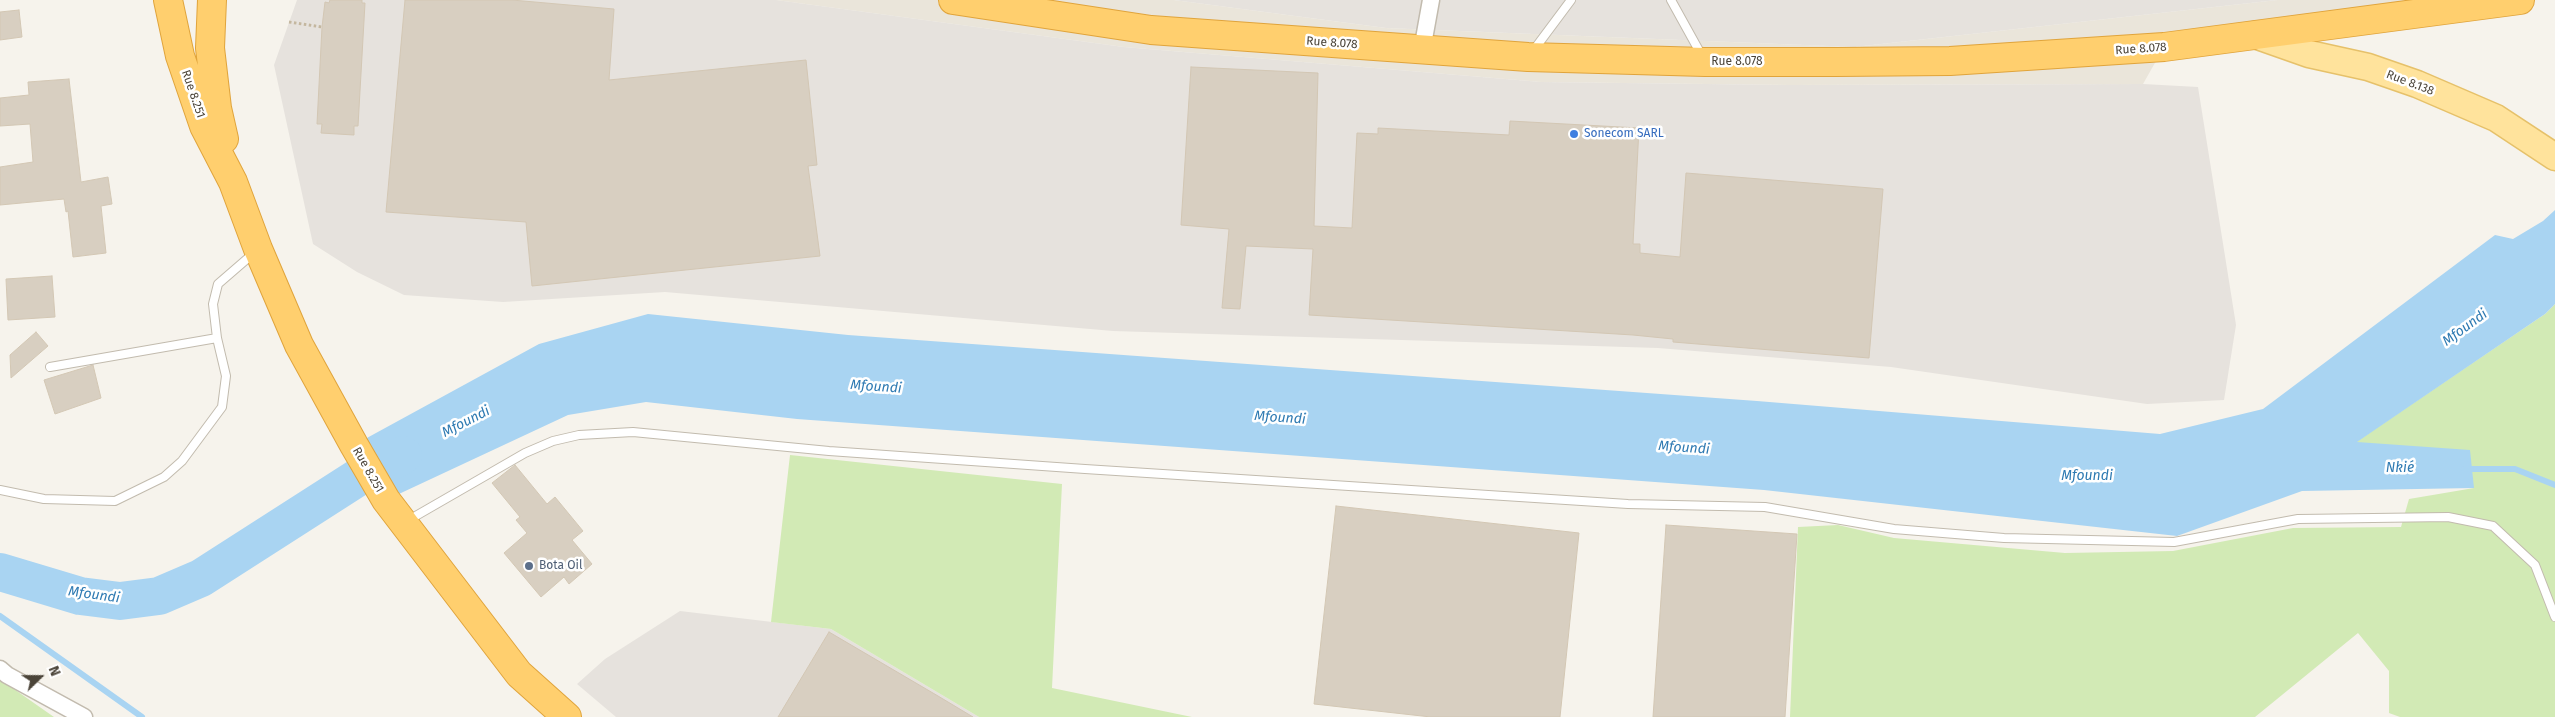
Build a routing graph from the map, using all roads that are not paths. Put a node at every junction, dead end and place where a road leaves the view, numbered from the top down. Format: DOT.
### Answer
graph roads {
  1 [pos="168,0"];
  2 [pos="212,0"];
  3 [pos="953,0"];
  4 [pos="1431,0"];
  5 [pos="1571,0"];
  6 [pos="1671,0"];
  7 [pos="2520,0"];
  8 [pos="2255,35"];
  9 [pos="1422,50"];
  10 [pos="1528,57"];
  11 [pos="1705,62"];
  12 [pos="2555,157"];
  13 [pos="234,182"];
  14 [pos="258,249"];
  15 [pos="217,338"];
  16 [pos="50,367"];
  17 [pos="0,490"];
  18 [pos="403,523"];
  19 [pos="2555,617"];
  20 [pos="0,669"];
  21 [pos="84,717"];
  22 [pos="567,717"];
  1 -- 13 [label="highway, Rue 8.251"];
  2 -- 13 [label="highway, Rue 8.251"];
  3 -- 9 [label="highway, Rue 8.078"];
  4 -- 9 [label="street"];
  5 -- 10 [label="lane"];
  6 -- 11 [label="lane"];
  7 -- 8 [label="highway, Rue 8.078"];
  8 -- 11 [label="highway, Rue 8.078"];
  8 -- 12 [label="main road, Rue 8.138"];
  9 -- 10 [label="highway, Rue 8.078"];
  10 -- 11 [label="highway, Rue 8.078"];
  13 -- 14 [label="highway, Rue 8.251"];
  14 -- 15 [label="lane"];
  14 -- 18 [label="highway, Rue 8.251"];
  15 -- 16 [label="lane"];
  15 -- 17 [label="lane"];
  18 -- 19 [label="lane"];
  18 -- 22 [label="highway, Rue 8.251"];
  20 -- 21 [label="street"];
}
